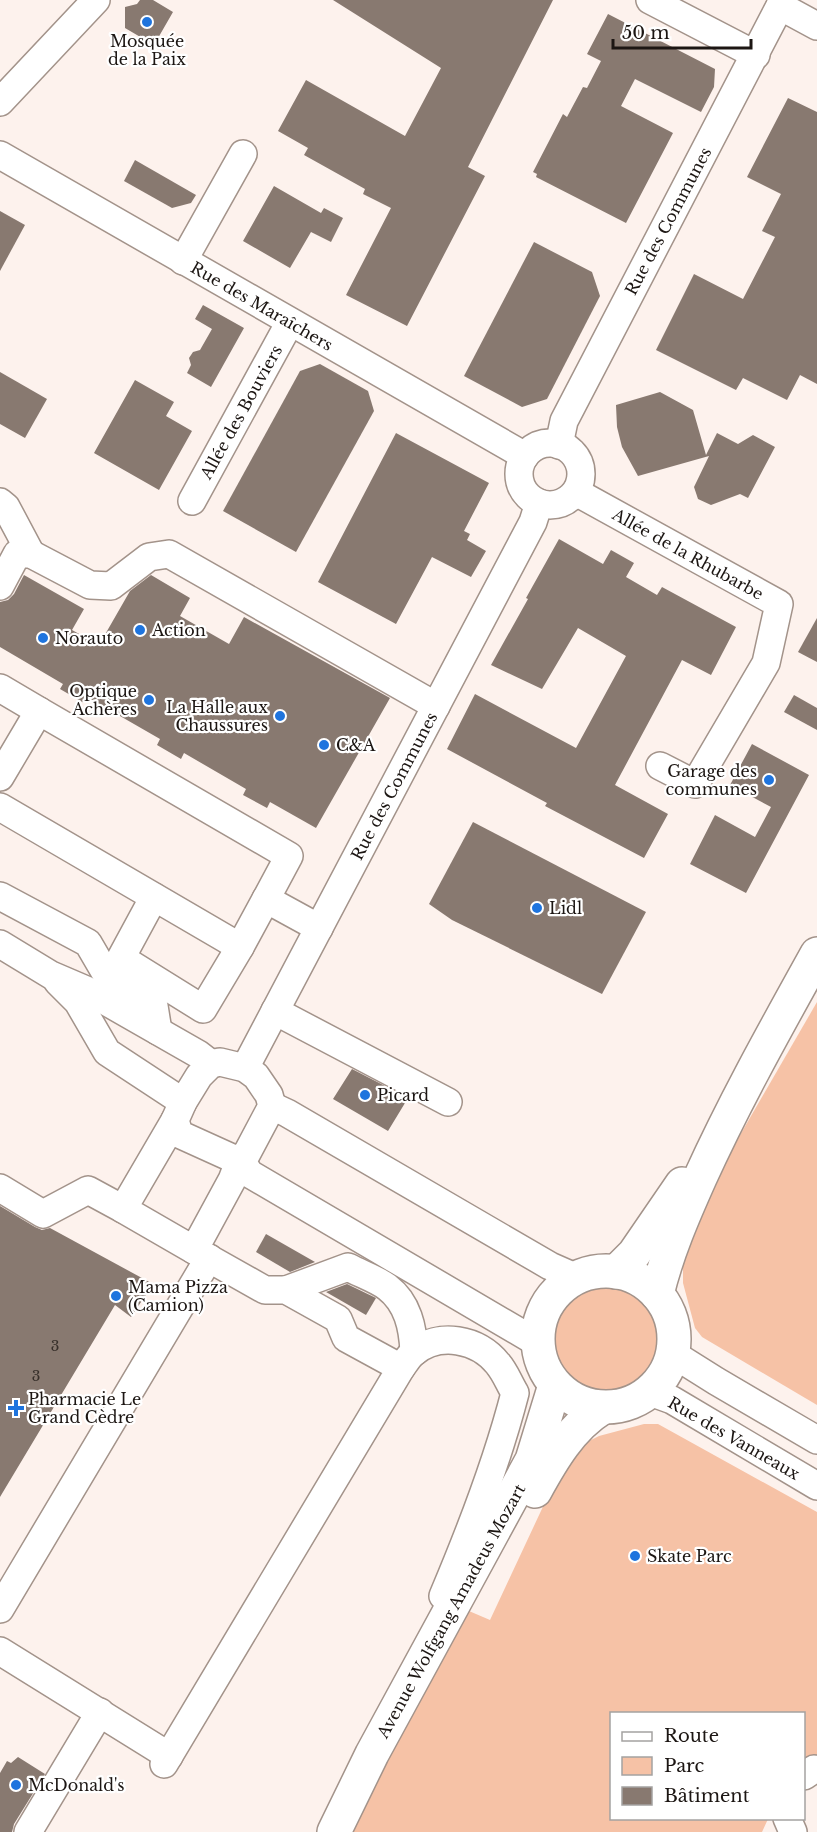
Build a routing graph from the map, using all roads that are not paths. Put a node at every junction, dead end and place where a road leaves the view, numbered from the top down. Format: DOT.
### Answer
graph roads {
  1 [pos="96,0"];
  2 [pos="650,0"];
  3 [pos="781,3"];
  4 [pos="817,26"];
  5 [pos="756,55"];
  6 [pos="0,102"];
  7 [pos="243,154"];
  8 [pos="0,155"];
  9 [pos="183,261"];
  10 [pos="290,322"];
  11 [pos="559,445"];
  12 [pos="525,456"];
  13 [pos="576,492"];
  14 [pos="192,501"];
  15 [pos="0,502"];
  16 [pos="539,503"];
  17 [pos="31,554"];
  18 [pos="0,586"];
  19 [pos="0,688"];
  20 [pos="436,706"];
  21 [pos="39,711"];
  22 [pos="660,766"];
  23 [pos="0,777"];
  24 [pos="0,807"];
  25 [pos="0,896"];
  26 [pos="154,897"];
  27 [pos="266,899"];
  28 [pos="319,928"];
  29 [pos="0,944"];
  30 [pos="240,947"];
  31 [pos="817,954"];
  32 [pos="51,975"];
  33 [pos="275,1011"];
  34 [pos="158,1031"];
  35 [pos="211,1064"];
  36 [pos="245,1068"];
  37 [pos="448,1102"];
  38 [pos="272,1106"];
  39 [pos="179,1111"];
  40 [pos="727,1118"];
  41 [pos="240,1159"];
  42 [pos="0,1188"];
  43 [pos="123,1209"];
  44 [pos="201,1254"];
  45 [pos="616,1272"];
  46 [pos="575,1277"];
  47 [pos="286,1290"];
  48 [pos="657,1294"];
  49 [pos="538,1343"];
  50 [pos="674,1351"];
  51 [pos="407,1360"];
  52 [pos="555,1385"];
  53 [pos="650,1392"];
  54 [pos="602,1408"];
  55 [pos="817,1440"];
  56 [pos="817,1486"];
  57 [pos="0,1608"];
  58 [pos="0,1651"];
  59 [pos="100,1712"];
  60 [pos="384,1733"];
  61 [pos="28,1832"];
  62 [pos="334,1832"];
  63 [pos="341,1832"];
  1 -- 6 [label="street"];
  2 -- 5 [label="street"];
  3 -- 4 [label="street"];
  3 -- 5 [label="street, Rue des Communes"];
  5 -- 11 [label="street, Rue des Communes"];
  7 -- 9 [label="street"];
  8 -- 9 [label="street, Rue des Maraîchers"];
  9 -- 10 [label="street, Rue des Maraîchers"];
  10 -- 12 [label="street, Rue des Maraîchers"];
  10 -- 14 [label="street, Allée des Bouviers"];
  11 -- 12 [label="street"];
  11 -- 13 [label="street"];
  12 -- 16 [label="street"];
  13 -- 16 [label="street"];
  13 -- 22 [label="street, Allée de la Rhubarbe"];
  15 -- 17 [label="street"];
  16 -- 20 [label="street, Rue des Communes"];
  17 -- 18 [label="street"];
  17 -- 20 [label="street"];
  19 -- 21 [label="street"];
  20 -- 28 [label="street, Rue des Communes"];
  21 -- 23 [label="street"];
  21 -- 27 [label="street"];
  24 -- 26 [label="street"];
  25 -- 34 [label="street"];
  26 -- 30 [label="street"];
  26 -- 30 [label="street"];
  27 -- 28 [label="street"];
  27 -- 30 [label="street"];
  28 -- 33 [label="street, Rue des Communes"];
  29 -- 32 [label="street"];
  31 -- 40 [label="main road"];
  32 -- 34 [label="street"];
  32 -- 39 [label="street"];
  33 -- 36 [label="street, Rue des Communes"];
  33 -- 37 [label="street"];
  34 -- 35 [label="street"];
  35 -- 36 [label="street"];
  35 -- 39 [label="street"];
  36 -- 38 [label="street"];
  38 -- 41 [label="street"];
  38 -- 46 [label="street"];
  39 -- 41 [label="street"];
  39 -- 43 [label="street"];
  40 -- 45 [label="main road"];
  40 -- 48 [label="main road"];
  41 -- 44 [label="street"];
  41 -- 49 [label="street"];
  42 -- 43 [label="street"];
  43 -- 44 [label="street"];
  44 -- 47 [label="street"];
  44 -- 57 [label="street"];
  45 -- 46 [label="main road"];
  45 -- 48 [label="main road"];
  46 -- 49 [label="main road"];
  47 -- 51 [label="street"];
  47 -- 51 [label="street"];
  48 -- 50 [label="main road"];
  49 -- 52 [label="main road"];
  50 -- 53 [label="main road"];
  50 -- 55 [label="street"];
  51 -- 59 [label="street"];
  51 -- 60 [label="street"];
  52 -- 54 [label="main road"];
  52 -- 60 [label="main road, Avenue Wolfgang Amadeus Mozart"];
  53 -- 54 [label="main road"];
  53 -- 56 [label="street, Rue des Vanneaux"];
  54 -- 63 [label="main road, Avenue Wolfgang Amadeus Mozart"];
  58 -- 59 [label="street"];
  59 -- 61 [label="street"];
  60 -- 62 [label="main road, Avenue Wolfgang Amadeus Mozart"];
}
